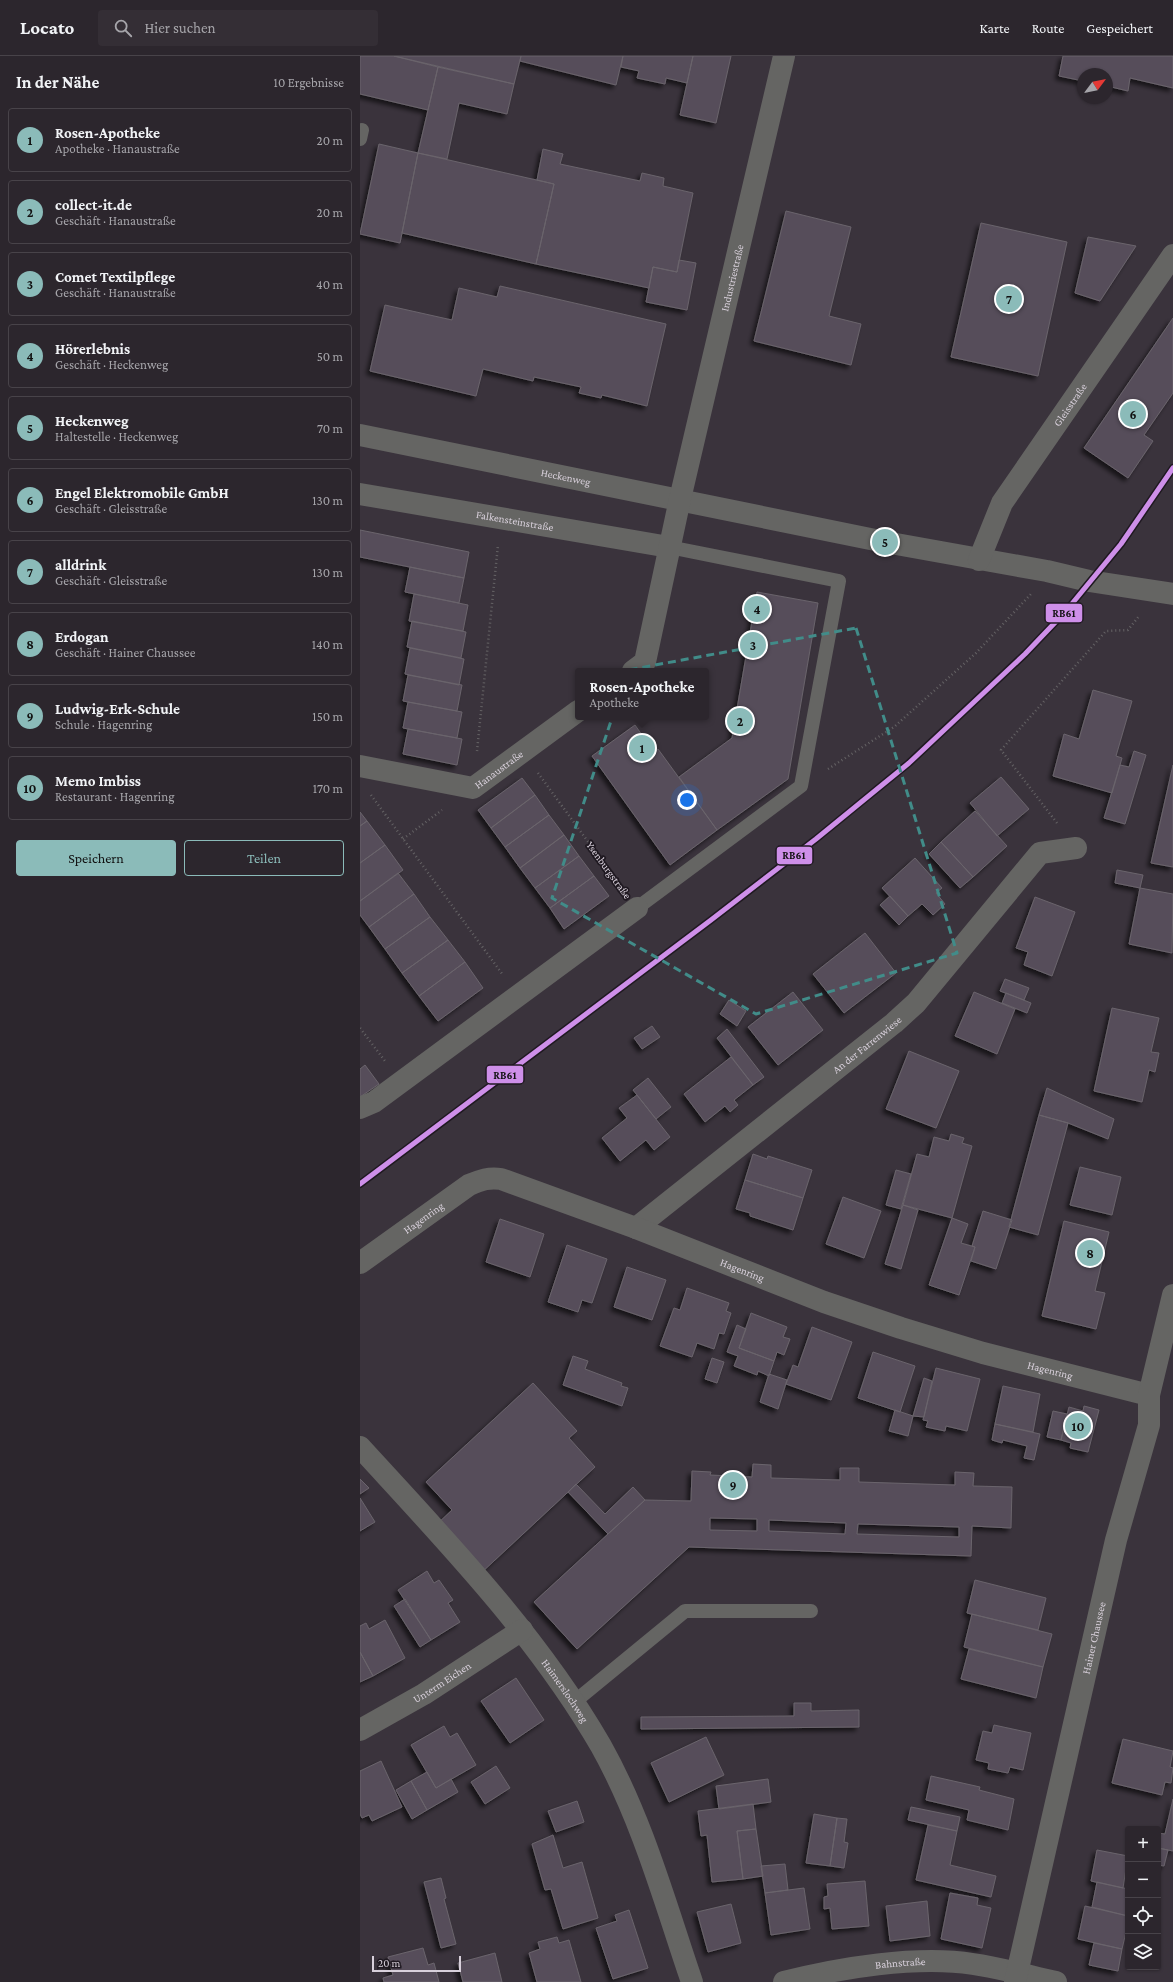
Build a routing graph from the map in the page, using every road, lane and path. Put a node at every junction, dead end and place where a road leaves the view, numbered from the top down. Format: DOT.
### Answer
graph roads {
  1 [pos="784,56"];
  2 [pos="1173,255"];
  3 [pos="360,435"];
  4 [pos="360,494"];
  5 [pos="680,499"];
  6 [pos="500,519"];
  7 [pos="669,547"];
  8 [pos="979,560"];
  9 [pos="1047,571"];
  10 [pos="1166,594"];
  11 [pos="637,668"];
  12 [pos="575,713"];
  13 [pos="522,752"];
  14 [pos="360,766"];
  15 [pos="801,786"];
  16 [pos="473,788"];
  17 [pos="369,792"];
  18 [pos="403,839"];
  19 [pos="1076,848"];
  20 [pos="637,908"];
  21 [pos="519,996"];
  22 [pos="360,1028"];
  23 [pos="400,1082"];
  24 [pos="360,1108"];
  25 [pos="636,1228"];
  26 [pos="360,1263"];
  27 [pos="1173,1295"];
  28 [pos="1149,1395"];
  29 [pos="360,1447"];
  30 [pos="811,1611"];
  31 [pos="522,1630"];
  32 [pos="573,1704"];
  33 [pos="360,1730"];
  34 [pos="1016,1978"];
  35 [pos="692,1982"];
  36 [pos="784,1982"];
  37 [pos="1056,1982"];
  1 -- 5 [label="street, Industriestraße"];
  2 -- 8 [label="street, Gleisstraße"];
  3 -- 5 [label="street, Heckenweg"];
  4 -- 6 [label="street, Falkensteinstraße"];
  5 -- 7 [label="street"];
  5 -- 8 [label="street, Heckenweg"];
  6 -- 7 [label="street, Falkensteinstraße"];
  6 -- 16 [label="path"];
  7 -- 11 [label="street"];
  7 -- 15 [label="lane"];
  8 -- 9 [label="street, Heckenweg"];
  9 -- 10 [label="street, Heckenweg"];
  9 -- 15 [label="path"];
  10 -- 19 [label="path"];
  12 -- 13 [label="street, Hanaustraße"];
  13 -- 16 [label="street, Hanaustraße"];
  13 -- 20 [label="path, Ysenburgstraße"];
  14 -- 16 [label="street, Hanaustraße"];
  15 -- 20 [label="lane"];
  16 -- 18 [label="path"];
  17 -- 18 [label="path"];
  18 -- 21 [label="path"];
  19 -- 25 [label="street, An der Farrenwiese"];
  20 -- 21 [label="street, Ysenburgstraße"];
  21 -- 23 [label="street, Ysenburgstraße"];
  22 -- 23 [label="path"];
  23 -- 24 [label="street, Ysenburgstraße"];
  25 -- 26 [label="street, Hagenring"];
  25 -- 28 [label="street, Hagenring"];
  27 -- 28 [label="street, Hainer Chaussee"];
  28 -- 34 [label="street, Hainer Chaussee"];
  29 -- 31 [label="street, Haimerslochweg"];
  30 -- 32 [label="lane"];
  31 -- 32 [label="street, Haimerslochweg"];
  31 -- 33 [label="street, Unterm Eichen"];
  32 -- 35 [label="street, Haimerslochweg"];
  34 -- 36 [label="street, Bahnstraße"];
  34 -- 37 [label="street, Bahnstraße"];
}
